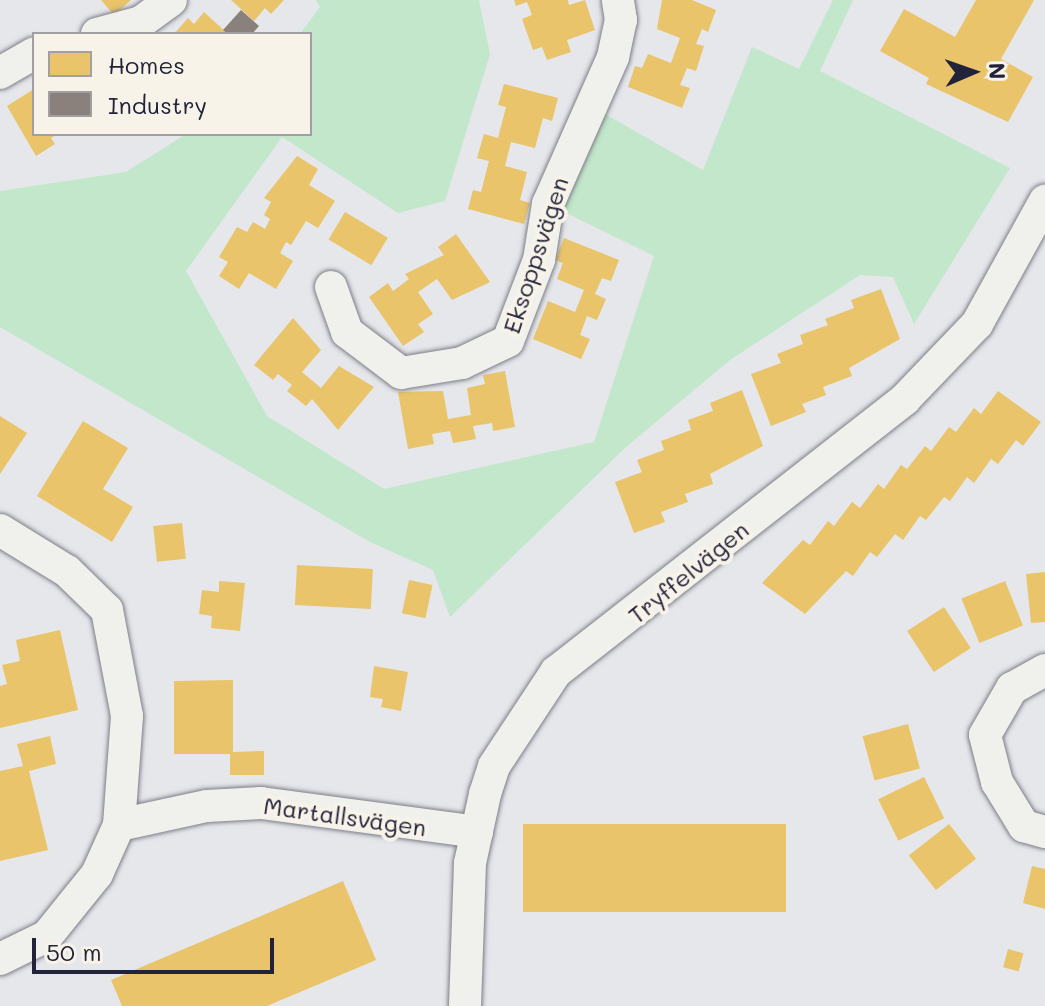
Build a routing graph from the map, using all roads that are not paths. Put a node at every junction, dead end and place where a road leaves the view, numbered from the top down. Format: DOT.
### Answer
graph roads {
  1 [pos="171,0"];
  2 [pos="618,0"];
  3 [pos="104,32"];
  4 [pos="32,54"];
  5 [pos="0,73"];
  6 [pos="1045,201"];
  7 [pos="331,287"];
  8 [pos="0,530"];
  9 [pos="1045,670"];
  10 [pos="119,825"];
  11 [pos="1034,829"];
  12 [pos="477,832"];
  13 [pos="0,959"];
  14 [pos="465,1006"];
  1 -- 3 [label="street"];
  2 -- 7 [label="street, Eksoppsvägen"];
  4 -- 5 [label="street"];
  6 -- 12 [label="street, Tryffelvägen"];
  8 -- 10 [label="street"];
  9 -- 11 [label="street"];
  10 -- 12 [label="street, Martallsvägen"];
  10 -- 13 [label="street"];
  12 -- 14 [label="street, Tryffelvägen"];
}
